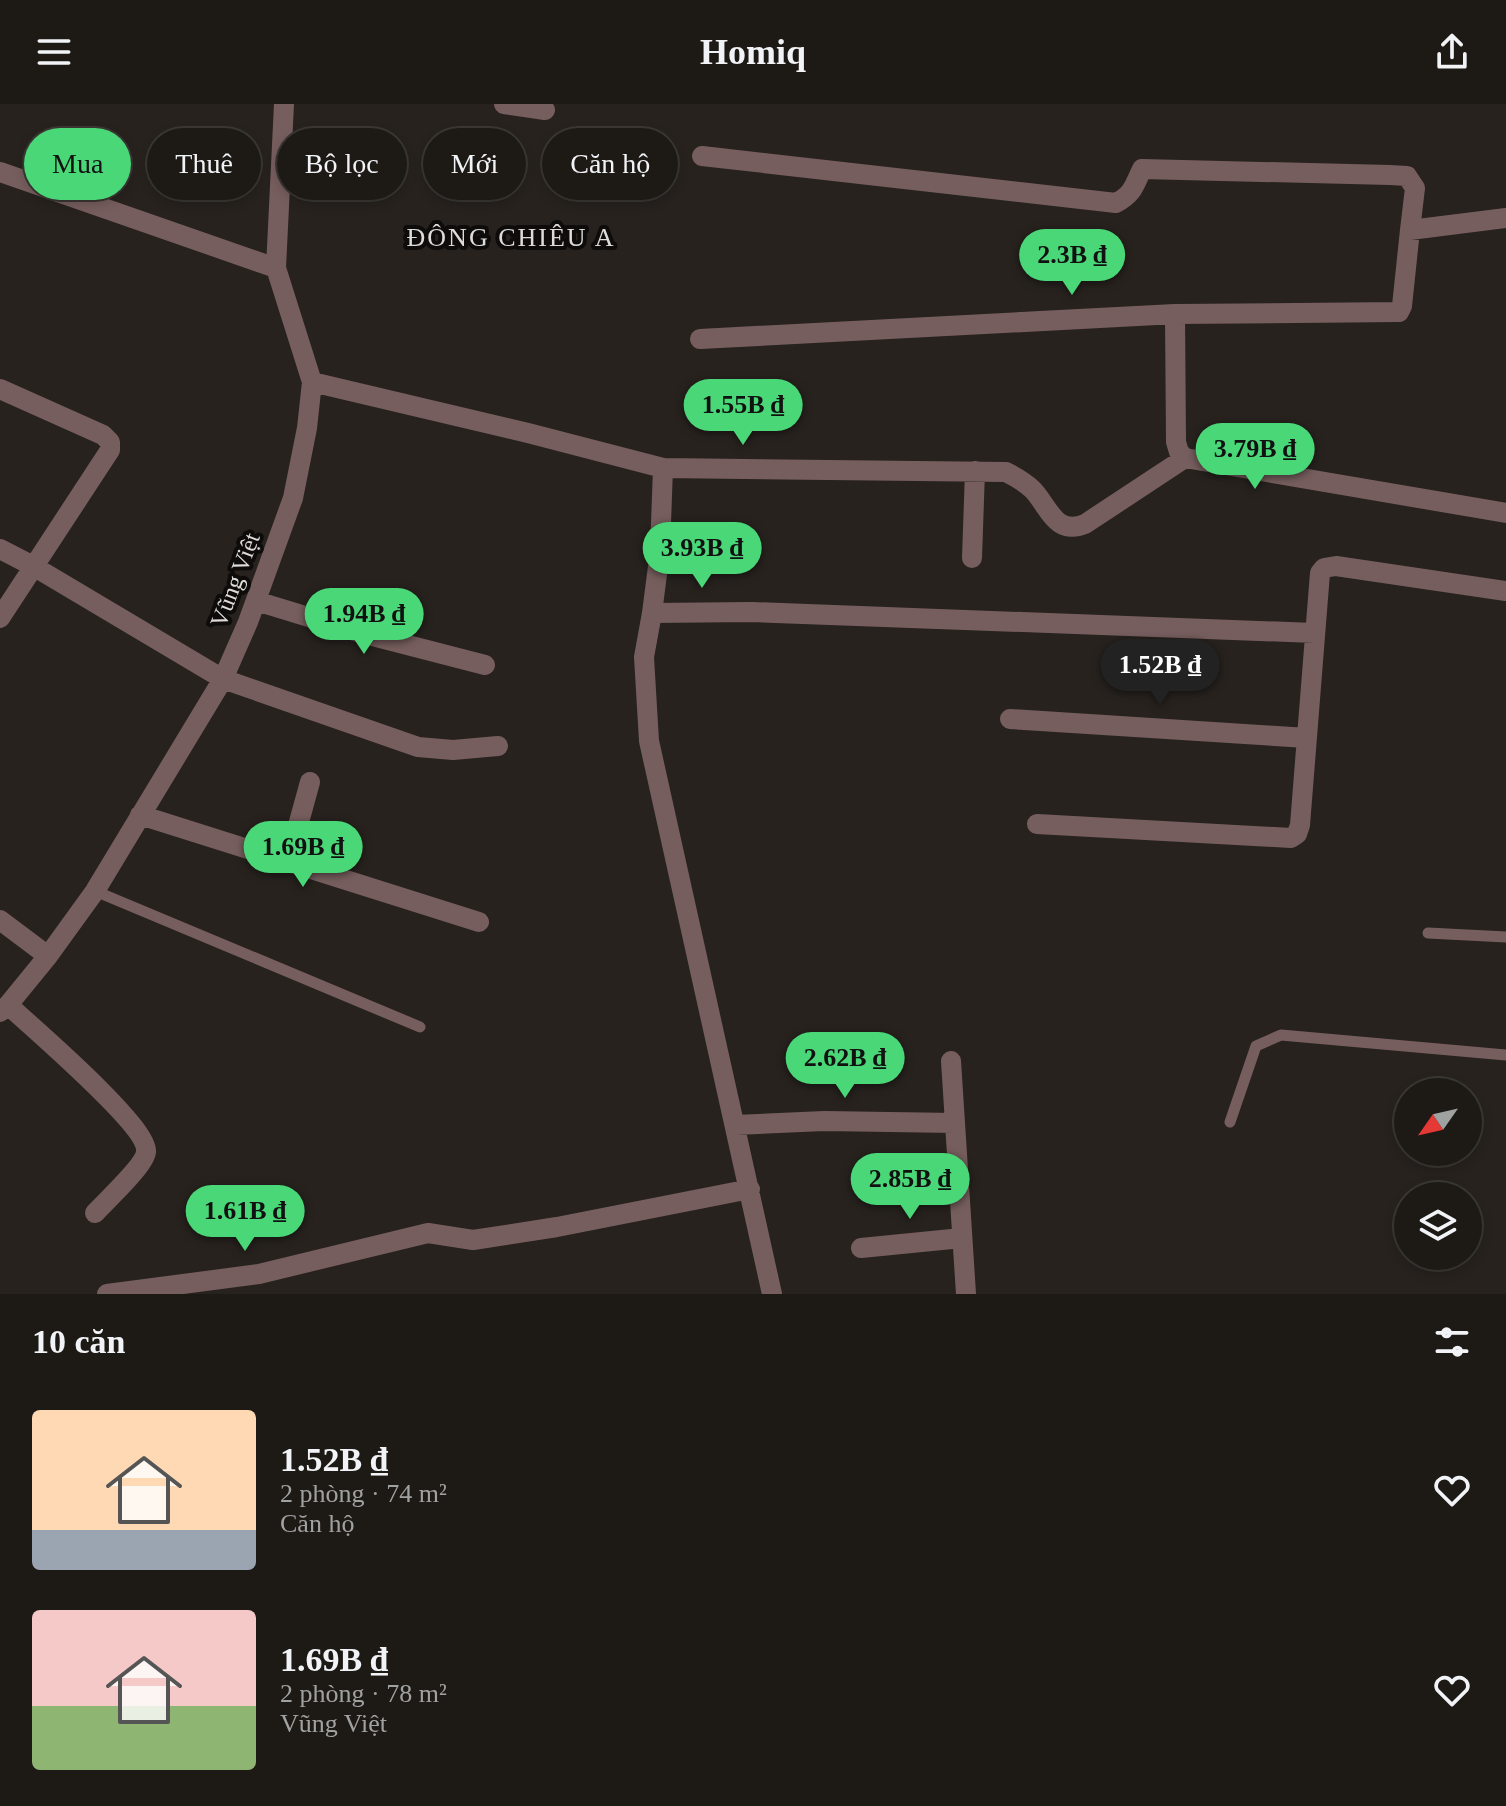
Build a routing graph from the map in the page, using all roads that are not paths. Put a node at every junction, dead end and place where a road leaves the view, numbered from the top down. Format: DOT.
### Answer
graph roads {
  1 [pos="284,104"];
  2 [pos="504,104"];
  3 [pos="545,110"];
  4 [pos="702,156"];
  5 [pos="0,172"];
  6 [pos="1506,218"];
  7 [pos="1410,230"];
  8 [pos="276,268"];
  9 [pos="1175,314"];
  10 [pos="700,339"];
  11 [pos="312,382"];
  12 [pos="0,389"];
  13 [pos="1185,458"];
  14 [pos="663,468"];
  15 [pos="975,471"];
  16 [pos="1506,513"];
  17 [pos="0,549"];
  18 [pos="972,558"];
  19 [pos="33,566"];
  20 [pos="1506,591"];
  21 [pos="256,601"];
  22 [pos="652,613"];
  23 [pos="0,618"];
  24 [pos="1315,633"];
  25 [pos="485,665"];
  26 [pos="223,679"];
  27 [pos="1010,719"];
  28 [pos="1307,738"];
  29 [pos="498,746"];
  30 [pos="310,782"];
  31 [pos="140,815"];
  32 [pos="1037,824"];
  33 [pos="288,862"];
  34 [pos="95,891"];
  35 [pos="0,920"];
  36 [pos="479,922"];
  37 [pos="1428,933"];
  38 [pos="1506,937"];
  39 [pos="48,956"];
  40 [pos="4,1008"];
  41 [pos="420,1027"];
  42 [pos="1506,1055"];
  43 [pos="951,1061"];
  44 [pos="1230,1122"];
  45 [pos="955,1123"];
  46 [pos="736,1125"];
  47 [pos="750,1189"];
  48 [pos="95,1213"];
  49 [pos="962,1238"];
  50 [pos="861,1248"];
  51 [pos="107,1294"];
  52 [pos="772,1294"];
  53 [pos="966,1294"];
  1 -- 8 [label="street, Vũng Việt"];
  2 -- 3 [label="street"];
  4 -- 7 [label="street"];
  5 -- 8 [label="street"];
  6 -- 7 [label="street"];
  7 -- 9 [label="street"];
  8 -- 11 [label="street, Vũng Việt"];
  9 -- 10 [label="street"];
  9 -- 13 [label="street"];
  11 -- 14 [label="street"];
  11 -- 21 [label="street, Vũng Việt"];
  12 -- 19 [label="street"];
  13 -- 15 [label="street"];
  13 -- 16 [label="street"];
  14 -- 15 [label="street"];
  14 -- 22 [label="street"];
  15 -- 18 [label="street"];
  17 -- 19 [label="street"];
  19 -- 23 [label="street"];
  19 -- 26 [label="street"];
  20 -- 24 [label="street"];
  21 -- 25 [label="street"];
  21 -- 26 [label="street, Vũng Việt"];
  22 -- 24 [label="street"];
  22 -- 46 [label="street"];
  24 -- 28 [label="street"];
  26 -- 29 [label="street"];
  26 -- 31 [label="street, Vũng Việt"];
  27 -- 28 [label="street"];
  28 -- 32 [label="street"];
  30 -- 33 [label="street"];
  31 -- 33 [label="street"];
  31 -- 34 [label="street, Vũng Việt"];
  33 -- 36 [label="street"];
  34 -- 39 [label="street, Vũng Việt"];
  34 -- 41 [label="lane"];
  35 -- 39 [label="street"];
  37 -- 38 [label="lane"];
  39 -- 40 [label="street, Vũng Việt"];
  40 -- 48 [label="street"];
  42 -- 44 [label="lane"];
  43 -- 45 [label="street"];
  45 -- 46 [label="street"];
  45 -- 49 [label="street"];
  46 -- 47 [label="street"];
  47 -- 51 [label="street"];
  47 -- 52 [label="street"];
  49 -- 50 [label="street"];
  49 -- 53 [label="street"];
}
